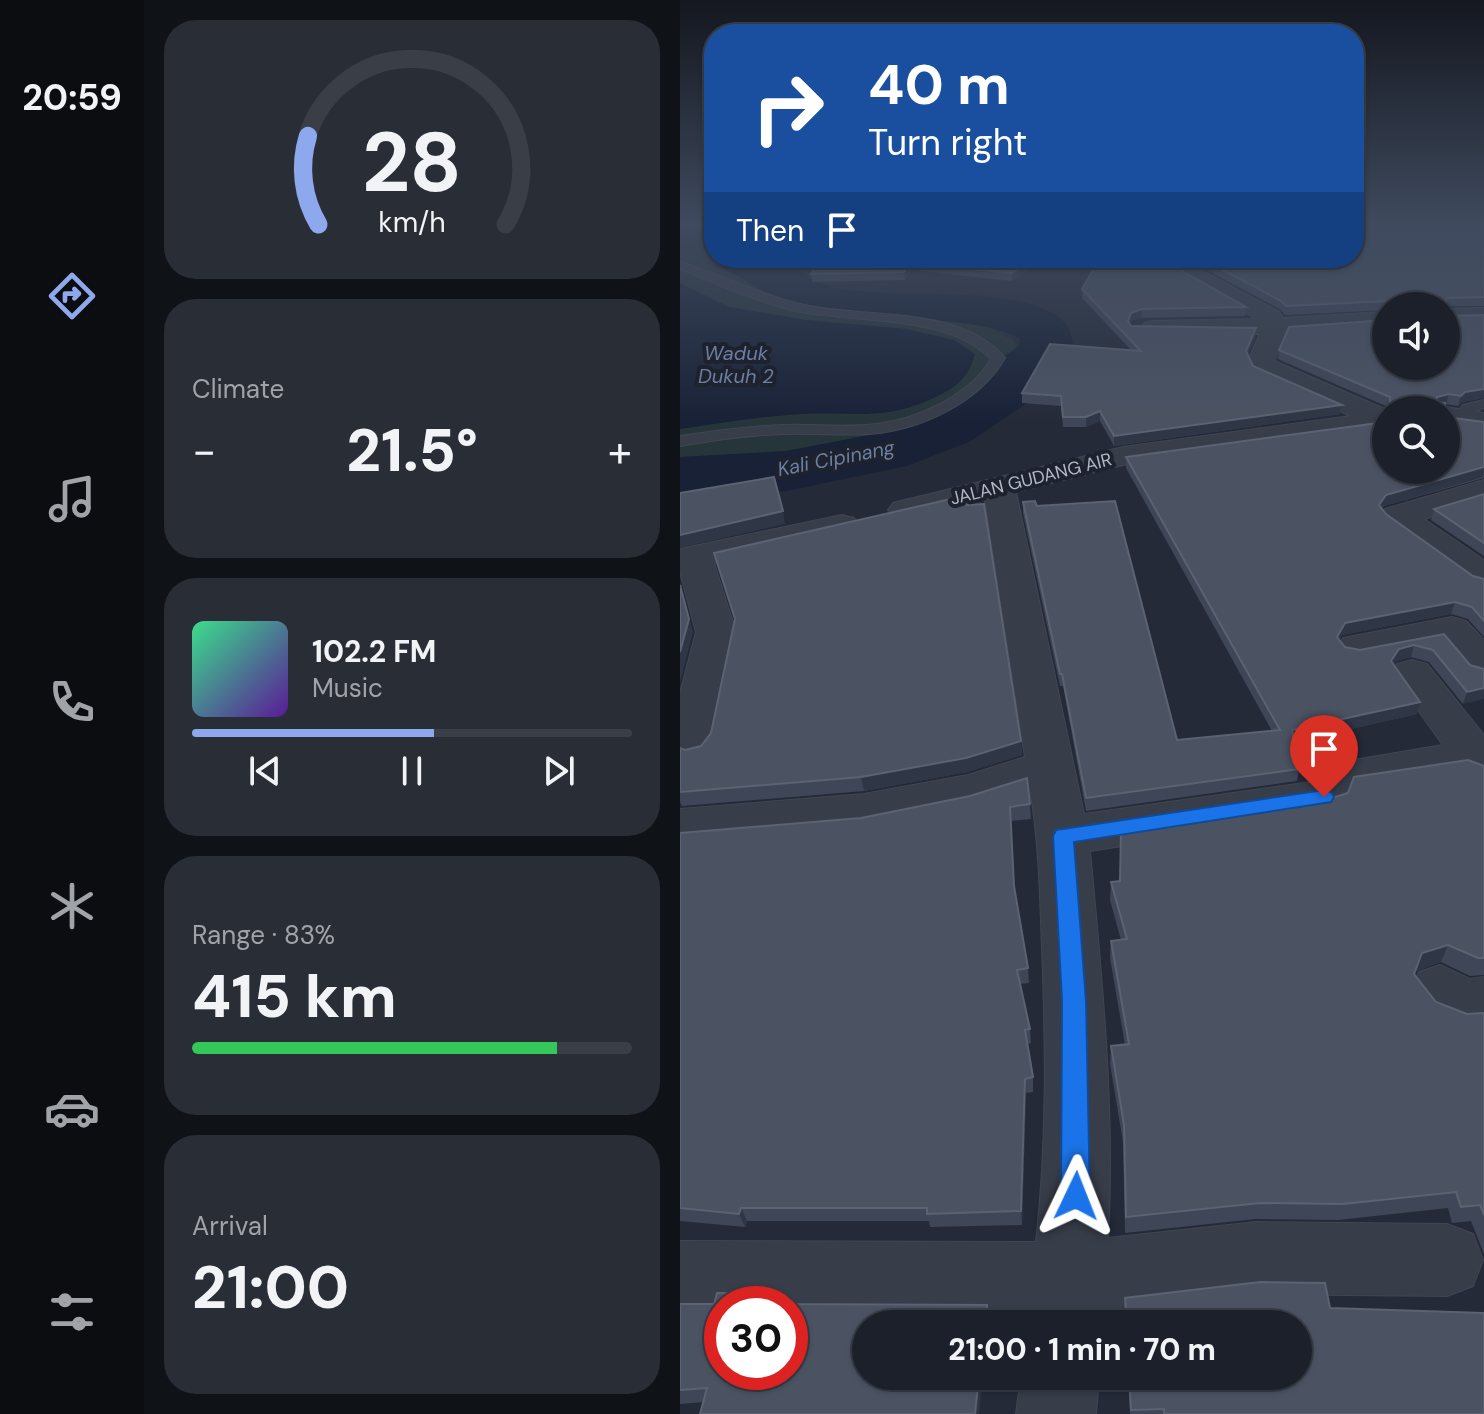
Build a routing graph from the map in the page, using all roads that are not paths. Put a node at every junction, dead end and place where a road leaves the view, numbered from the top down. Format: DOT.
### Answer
graph roads {
  1 [pos="751,291"];
  2 [pos="1225,291"];
  3 [pos="1484,315"];
  4 [pos="1460,316"];
  5 [pos="1372,320"];
  6 [pos="1276,326"];
  7 [pos="1142,328"];
  8 [pos="1372,414"];
  9 [pos="1372,422"];
  10 [pos="680,441"];
  11 [pos="999,487"];
  12 [pos="1484,490"];
  13 [pos="687,558"];
  14 [pos="1484,577"];
  15 [pos="1357,647"];
  16 [pos="1484,666"];
  17 [pos="1412,673"];
  18 [pos="689,746"];
  19 [pos="1481,759"];
  20 [pos="1051,765"];
  21 [pos="680,827"];
  22 [pos="1063,836"];
  23 [pos="1447,1260"];
  24 [pos="680,1278"];
  25 [pos="1067,1301"];
  26 [pos="1059,1390"];
  27 [pos="1056,1414"];
  1 -- 10 [label="lane"];
  2 -- 6 [label="street"];
  3 -- 4 [label="street"];
  5 -- 6 [label="street"];
  6 -- 7 [label="street"];
  6 -- 8 [label="street"];
  9 -- 11 [label="street, JALAN GUDANG AIR"];
  11 -- 13 [label="street, JALAN GUDANG AIR"];
  11 -- 20 [label="street"];
  12 -- 14 [label="street"];
  13 -- 18 [label="street"];
  15 -- 16 [label="street"];
  17 -- 19 [label="street"];
  19 -- 22 [label="street"];
  20 -- 21 [label="street"];
  20 -- 22 [label="street"];
  22 -- 25 [label="street"];
  23 -- 25 [label="street"];
  24 -- 25 [label="street"];
  26 -- 27 [label="street"];
}
